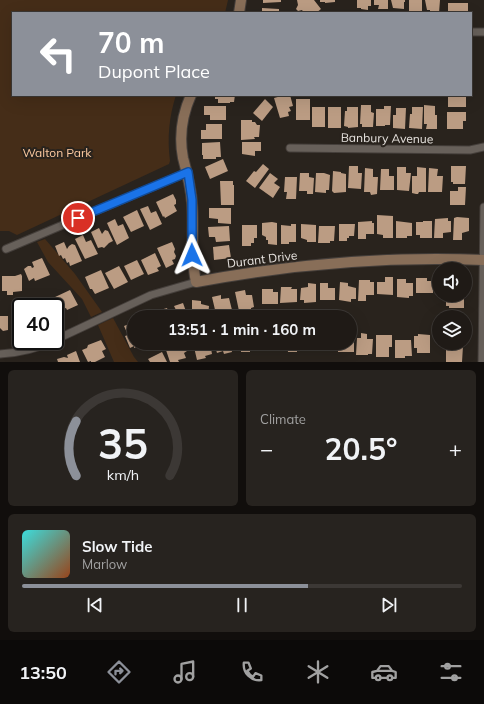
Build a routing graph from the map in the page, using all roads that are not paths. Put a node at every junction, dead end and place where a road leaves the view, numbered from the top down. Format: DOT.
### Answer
graph roads {
  1 [pos="242,0"];
  2 [pos="239,12"];
  3 [pos="472,32"];
  4 [pos="484,32"];
  5 [pos="190,96"];
  6 [pos="290,148"];
  7 [pos="484,148"];
  8 [pos="188,172"];
  9 [pos="484,207"];
  10 [pos="6,249"];
  11 [pos="484,260"];
  12 [pos="196,282"];
  13 [pos="64,335"];
  14 [pos="28,350"];
  15 [pos="0,354"];
  16 [pos="482,362"];
  1 -- 2 [label="street"];
  3 -- 4 [label="street"];
  5 -- 8 [label="street"];
  6 -- 7 [label="street, Banbury Avenue"];
  8 -- 10 [label="street"];
  8 -- 12 [label="street"];
  9 -- 11 [label="street"];
  11 -- 12 [label="street, Durant Drive"];
  11 -- 16 [label="street"];
  12 -- 13 [label="street, Durant Drive"];
  14 -- 15 [label="street, Durant Drive"];
}
